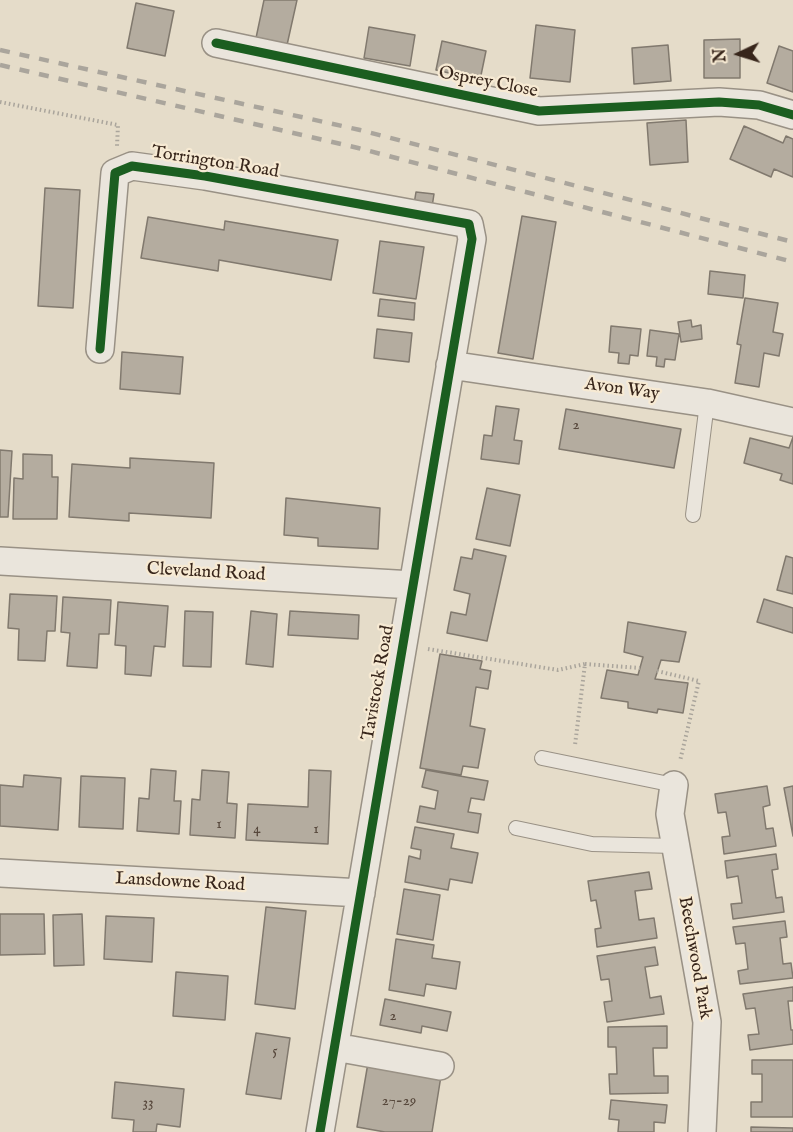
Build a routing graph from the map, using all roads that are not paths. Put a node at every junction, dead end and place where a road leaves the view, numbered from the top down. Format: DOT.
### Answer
graph roads {
  1 [pos="216,43"];
  2 [pos="793,115"];
  3 [pos="471,239"];
  4 [pos="100,349"];
  5 [pos="450,365"];
  6 [pos="707,403"];
  7 [pos="793,422"];
  8 [pos="693,514"];
  9 [pos="0,561"];
  10 [pos="413,585"];
  11 [pos="542,758"];
  12 [pos="674,785"];
  13 [pos="516,828"];
  14 [pos="675,846"];
  15 [pos="0,873"];
  16 [pos="361,893"];
  17 [pos="334,1047"];
  18 [pos="440,1066"];
  19 [pos="320,1132"];
  20 [pos="702,1132"];
  1 -- 2 [label="street, Osprey Close"];
  3 -- 4 [label="street, Torrington Road"];
  3 -- 5 [label="street, Tavistock Road"];
  5 -- 6 [label="street, Avon Way"];
  5 -- 10 [label="street, Tavistock Road"];
  6 -- 7 [label="street, Avon Way"];
  6 -- 8 [label="lane"];
  9 -- 10 [label="street, Cleveland Road"];
  10 -- 16 [label="street, Tavistock Road"];
  11 -- 12 [label="lane"];
  12 -- 14 [label="street, Beechwood Park"];
  13 -- 14 [label="lane"];
  14 -- 20 [label="street, Beechwood Park"];
  15 -- 16 [label="street, Lansdowne Road"];
  16 -- 17 [label="street, Tavistock Road"];
  17 -- 18 [label="street"];
  17 -- 19 [label="street, Tavistock Road"];
}
